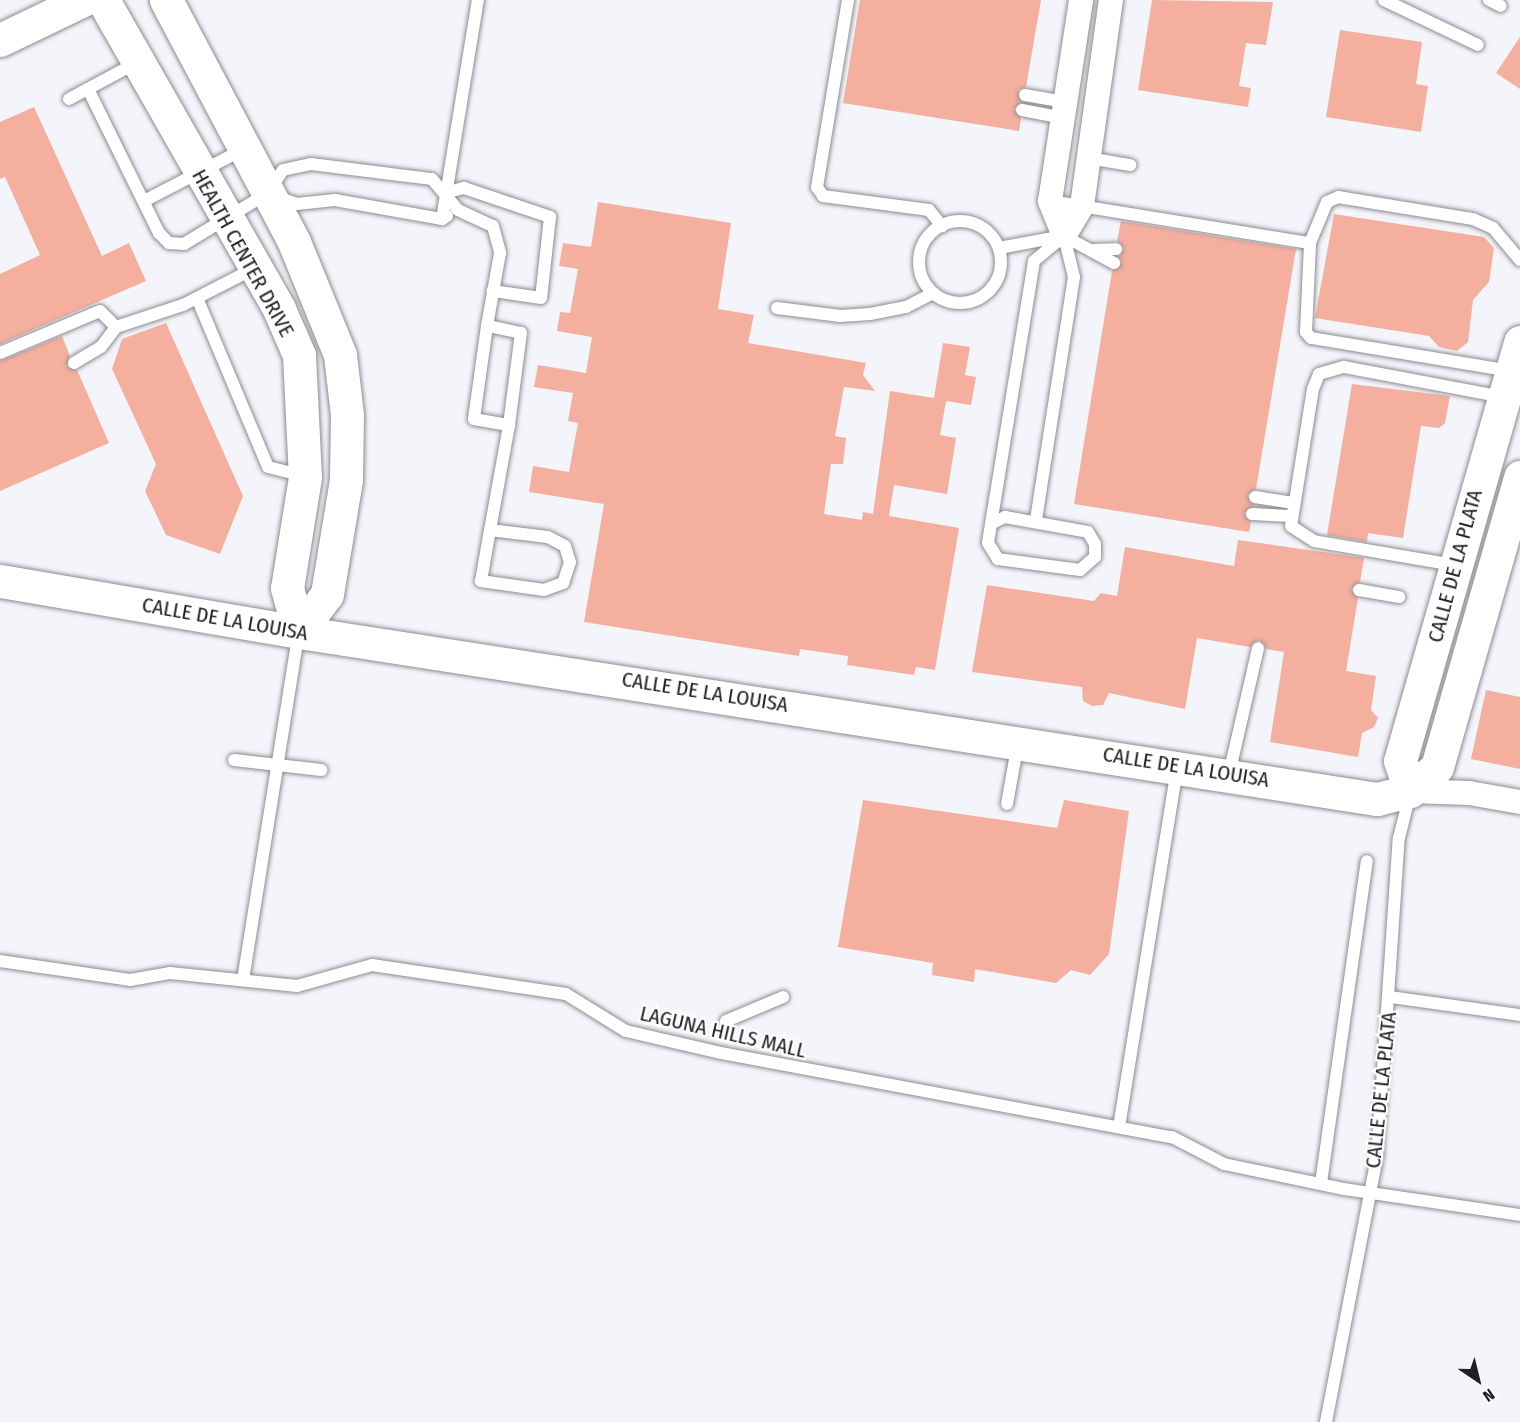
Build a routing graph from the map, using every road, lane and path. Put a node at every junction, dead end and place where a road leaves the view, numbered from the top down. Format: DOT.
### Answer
graph roads {
  1 [pos="83,0"];
  2 [pos="103,0"];
  3 [pos="166,0"];
  4 [pos="478,0"];
  5 [pos="848,0"];
  6 [pos="1081,0"];
  7 [pos="1110,0"];
  8 [pos="1384,0"];
  9 [pos="0,40"];
  10 [pos="1478,45"];
  11 [pos="138,62"];
  12 [pos="88,88"];
  13 [pos="1025,95"];
  14 [pos="69,99"];
  15 [pos="1022,110"];
  16 [pos="1064,110"];
  17 [pos="244,149"];
  18 [pos="1089,158"];
  19 [pos="1130,165"];
  20 [pos="198,173"];
  21 [pos="268,193"];
  22 [pos="446,193"];
  23 [pos="144,201"];
  24 [pos="1050,201"];
  25 [pos="1082,206"];
  26 [pos="458,210"];
  27 [pos="224,219"];
  28 [pos="442,219"];
  29 [pos="942,226"];
  30 [pos="1064,236"];
  31 [pos="1310,243"];
  32 [pos="999,248"];
  33 [pos="1116,249"];
  34 [pos="1090,250"];
  35 [pos="1520,260"];
  36 [pos="1114,263"];
  37 [pos="255,269"];
  38 [pos="493,291"];
  39 [pos="934,293"];
  40 [pos="197,298"];
  41 [pos="777,308"];
  42 [pos="116,327"];
  43 [pos="487,327"];
  44 [pos="0,353"];
  45 [pos="74,363"];
  46 [pos="1512,370"];
  47 [pos="509,425"];
  48 [pos="305,477"];
  49 [pos="1518,494"];
  50 [pos="1474,495"];
  51 [pos="1255,497"];
  52 [pos="1292,503"];
  53 [pos="1252,514"];
  54 [pos="1290,516"];
  55 [pos="1036,520"];
  56 [pos="991,524"];
  57 [pos="490,530"];
  58 [pos="1456,566"];
  59 [pos="0,581"];
  60 [pos="1359,590"];
  61 [pos="1399,597"];
  62 [pos="299,632"];
  63 [pos="1258,648"];
  64 [pos="1018,740"];
  65 [pos="234,760"];
  66 [pos="279,765"];
  67 [pos="1178,766"];
  68 [pos="321,770"];
  69 [pos="1229,774"];
  70 [pos="1410,791"];
  71 [pos="1520,802"];
  72 [pos="1007,804"];
  73 [pos="1367,861"];
  74 [pos="0,961"];
  75 [pos="243,980"];
  76 [pos="783,997"];
  77 [pos="1390,997"];
  78 [pos="1520,1015"];
  79 [pos="726,1022"];
  80 [pos="1119,1127"];
  81 [pos="1321,1183"];
  82 [pos="1368,1194"];
  83 [pos="1520,1215"];
  84 [pos="1326,1422"];
  1 -- 9 [label="street"];
  2 -- 11 [label="street, HEALTH CENTER DRIVE"];
  3 -- 17 [label="street, HEALTH CENTER DRIVE"];
  4 -- 22 [label="lane"];
  5 -- 29 [label="lane"];
  6 -- 16 [label="street"];
  7 -- 18 [label="street"];
  8 -- 10 [label="lane"];
  11 -- 12 [label="lane"];
  11 -- 20 [label="street, HEALTH CENTER DRIVE"];
  12 -- 14 [label="lane"];
  12 -- 23 [label="lane"];
  13 -- 16 [label="lane"];
  15 -- 16 [label="lane"];
  16 -- 24 [label="street"];
  17 -- 20 [label="lane"];
  17 -- 21 [label="street, HEALTH CENTER DRIVE"];
  18 -- 19 [label="lane"];
  18 -- 25 [label="street"];
  20 -- 23 [label="lane"];
  20 -- 27 [label="street, HEALTH CENTER DRIVE"];
  21 -- 22 [label="lane"];
  21 -- 27 [label="lane"];
  21 -- 28 [label="lane"];
  21 -- 62 [label="street, HEALTH CENTER DRIVE"];
  22 -- 26 [label="lane"];
  22 -- 28 [label="lane"];
  22 -- 38 [label="lane"];
  23 -- 27 [label="lane"];
  24 -- 25 [label="lane"];
  24 -- 30 [label="street"];
  25 -- 30 [label="street"];
  25 -- 31 [label="lane"];
  26 -- 28 [label="lane"];
  26 -- 38 [label="lane"];
  27 -- 37 [label="street, HEALTH CENTER DRIVE"];
  29 -- 32 [label="lane"];
  29 -- 39 [label="lane"];
  30 -- 32 [label="lane"];
  30 -- 34 [label="lane"];
  30 -- 55 [label="lane"];
  30 -- 56 [label="lane"];
  31 -- 35 [label="lane"];
  31 -- 46 [label="lane"];
  32 -- 39 [label="lane"];
  33 -- 34 [label="lane"];
  34 -- 36 [label="lane"];
  37 -- 40 [label="lane"];
  37 -- 48 [label="street, HEALTH CENTER DRIVE"];
  38 -- 43 [label="lane"];
  39 -- 41 [label="lane"];
  40 -- 42 [label="lane"];
  40 -- 48 [label="lane"];
  42 -- 44 [label="lane"];
  42 -- 45 [label="lane"];
  43 -- 47 [label="lane"];
  43 -- 47 [label="lane"];
  46 -- 50 [label="street, CALLE DE LA PLATA"];
  46 -- 52 [label="lane"];
  47 -- 57 [label="lane"];
  48 -- 62 [label="street, HEALTH CENTER DRIVE"];
  49 -- 50 [label="lane"];
  49 -- 70 [label="street, CALLE DE LA PLATA"];
  50 -- 58 [label="street, CALLE DE LA PLATA"];
  51 -- 52 [label="lane"];
  52 -- 54 [label="lane"];
  53 -- 54 [label="lane"];
  54 -- 58 [label="lane"];
  55 -- 56 [label="lane"];
  55 -- 56 [label="lane"];
  57 -- 57 [label="lane"];
  58 -- 70 [label="street, CALLE DE LA PLATA"];
  59 -- 62 [label="street, CALLE DE LA LOUISA"];
  60 -- 61 [label="lane"];
  62 -- 64 [label="street, CALLE DE LA LOUISA"];
  62 -- 66 [label="lane"];
  63 -- 69 [label="lane"];
  64 -- 67 [label="street, CALLE DE LA LOUISA"];
  64 -- 72 [label="lane"];
  65 -- 66 [label="lane"];
  66 -- 68 [label="lane"];
  66 -- 75 [label="lane"];
  67 -- 69 [label="street, CALLE DE LA LOUISA"];
  67 -- 80 [label="lane"];
  69 -- 70 [label="street, CALLE DE LA LOUISA"];
  70 -- 71 [label="street"];
  70 -- 77 [label="lane, CALLE DE LA PLATA"];
  73 -- 81 [label="lane"];
  74 -- 75 [label="lane, LAGUNA HILLS MALL"];
  75 -- 80 [label="lane, LAGUNA HILLS MALL"];
  76 -- 79 [label="lane"];
  77 -- 78 [label="lane"];
  77 -- 82 [label="lane, CALLE DE LA PLATA"];
  80 -- 81 [label="lane, LAGUNA HILLS MALL"];
  81 -- 82 [label="lane, LAGUNA HILLS MALL"];
  82 -- 83 [label="lane, LAGUNA HILLS MALL"];
  82 -- 84 [label="lane, CALLE DE LA PLATA"];
}
